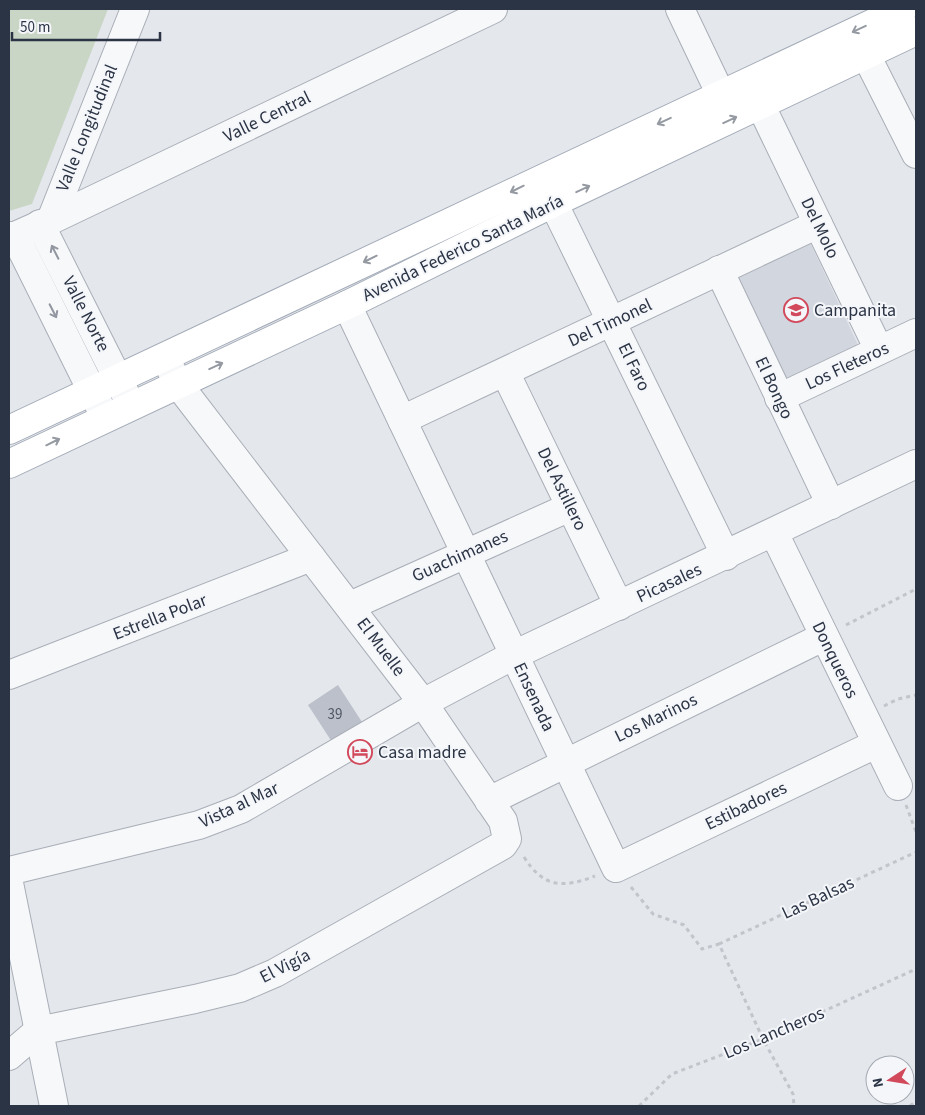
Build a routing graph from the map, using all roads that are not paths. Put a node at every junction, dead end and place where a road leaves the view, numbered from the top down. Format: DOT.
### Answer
graph roads {
  1 [pos="135,9"];
  2 [pos="493,9"];
  3 [pos="680,9"];
  4 [pos="903,9"];
  5 [pos="916,31"];
  6 [pos="866,55"];
  7 [pos="721,94"];
  8 [pos="761,106"];
  9 [pos="916,154"];
  10 [pos="541,178"];
  11 [pos="553,203"];
  12 [pos="46,222"];
  13 [pos="818,224"];
  14 [pos="12,236"];
  15 [pos="719,270"];
  16 [pos="347,305"];
  17 [pos="612,322"];
  18 [pos="916,333"];
  19 [pos="879,350"];
  20 [pos="165,357"];
  21 [pos="505,372"];
  22 [pos="119,379"];
  23 [pos="178,384"];
  24 [pos="93,392"];
  25 [pos="779,398"];
  26 [pos="131,405"];
  27 [pos="105,417"];
  28 [pos="402,420"];
  29 [pos="9,430"];
  30 [pos="9,464"];
  31 [pos="916,464"];
  32 [pos="831,505"];
  33 [pos="570,507"];
  34 [pos="774,533"];
  35 [pos="466,554"];
  36 [pos="726,556"];
  37 [pos="311,557"];
  38 [pos="350,606"];
  39 [pos="619,606"];
  40 [pos="823,637"];
  41 [pos="514,655"];
  42 [pos="9,675"];
  43 [pos="423,703"];
  44 [pos="876,744"];
  45 [pos="565,762"];
  46 [pos="898,786"];
  47 [pos="489,801"];
  48 [pos="508,839"];
  49 [pos="616,868"];
  50 [pos="9,871"];
  51 [pos="10,900"];
  52 [pos="38,1031"];
  53 [pos="9,1056"];
  54 [pos="54,1106"];
  1 -- 12 [label="street, Valle Longitudinal"];
  2 -- 12 [label="street, Valle Central"];
  3 -- 7 [label="street"];
  4 -- 7 [label="main road, Avenida Federico Santa María, one-way"];
  5 -- 6 [label="main road, Avenida Federico Santa María"];
  6 -- 8 [label="main road, Avenida Federico Santa María"];
  6 -- 9 [label="street"];
  7 -- 10 [label="main road, Avenida Federico Santa María, one-way"];
  11 -- 8 [label="main road, Avenida Federico Santa María, one-way"];
  8 -- 13 [label="street, Del Molo"];
  10 -- 11 [label="street, El Faro"];
  10 -- 20 [label="main road, Avenida Federico Santa María, one-way"];
  11 -- 16 [label="main road, Avenida Federico Santa María"];
  11 -- 17 [label="street, El Faro"];
  12 -- 14 [label="street, Valle Central"];
  22 -- 12 [label="street, Valle Norte, one-way"];
  13 -- 15 [label="street, Del Timonel"];
  13 -- 19 [label="street, Del Molo"];
  14 -- 24 [label="street, Valle Norte, one-way"];
  15 -- 17 [label="street, Del Timonel"];
  15 -- 25 [label="street, El Bongo"];
  23 -- 16 [label="main road, Avenida Federico Santa María, one-way"];
  16 -- 28 [label="street, Ensenada"];
  17 -- 21 [label="street, Del Timonel"];
  17 -- 36 [label="street, El Faro"];
  18 -- 19 [label="street, Los Fleteros"];
  19 -- 25 [label="street, Los Fleteros"];
  20 -- 22 [label="main road, Avenida Federico Santa María"];
  20 -- 23 [label="street, El Muelle"];
  21 -- 28 [label="street, Del Timonel"];
  21 -- 33 [label="street, Del Astillero"];
  22 -- 24 [label="main road, Avenida Federico Santa María"];
  22 -- 26 [label="street, Valle Norte"];
  23 -- 26 [label="main road, Avenida Federico Santa María"];
  23 -- 37 [label="street, El Muelle"];
  24 -- 27 [label="street, Valle Norte"];
  24 -- 29 [label="main road, Avenida Federico Santa María"];
  25 -- 32 [label="street, El Bongo"];
  26 -- 27 [label="main road, Avenida Federico Santa María"];
  30 -- 27 [label="main road, Avenida Federico Santa María, one-way"];
  28 -- 35 [label="street, Ensenada"];
  31 -- 32 [label="street, Picasales"];
  32 -- 34 [label="street, Picasales"];
  33 -- 35 [label="street, Guachimanes"];
  33 -- 39 [label="street, Del Astillero"];
  34 -- 36 [label="street, Picasales"];
  34 -- 40 [label="street, Donqueros"];
  35 -- 38 [label="street, Guachimanes"];
  35 -- 41 [label="street, Ensenada"];
  36 -- 39 [label="street, Picasales"];
  37 -- 38 [label="street, El Muelle"];
  37 -- 42 [label="street, Estrella Polar"];
  38 -- 43 [label="street, El Muelle"];
  39 -- 41 [label="street, Picasales"];
  40 -- 44 [label="street, Donqueros"];
  40 -- 45 [label="street, Los Marinos"];
  41 -- 43 [label="street, Picasales"];
  41 -- 45 [label="street, Ensenada"];
  43 -- 47 [label="street, El Muelle"];
  43 -- 50 [label="street, Vista al Mar"];
  44 -- 46 [label="street, Donqueros"];
  44 -- 49 [label="street, Estibadores"];
  45 -- 47 [label="street, Los Marinos"];
  45 -- 49 [label="street, Ensenada"];
  47 -- 48 [label="street, El Muelle"];
  48 -- 52 [label="street, El Vigía"];
  51 -- 52 [label="street"];
  52 -- 53 [label="street"];
  52 -- 54 [label="street"];
}
